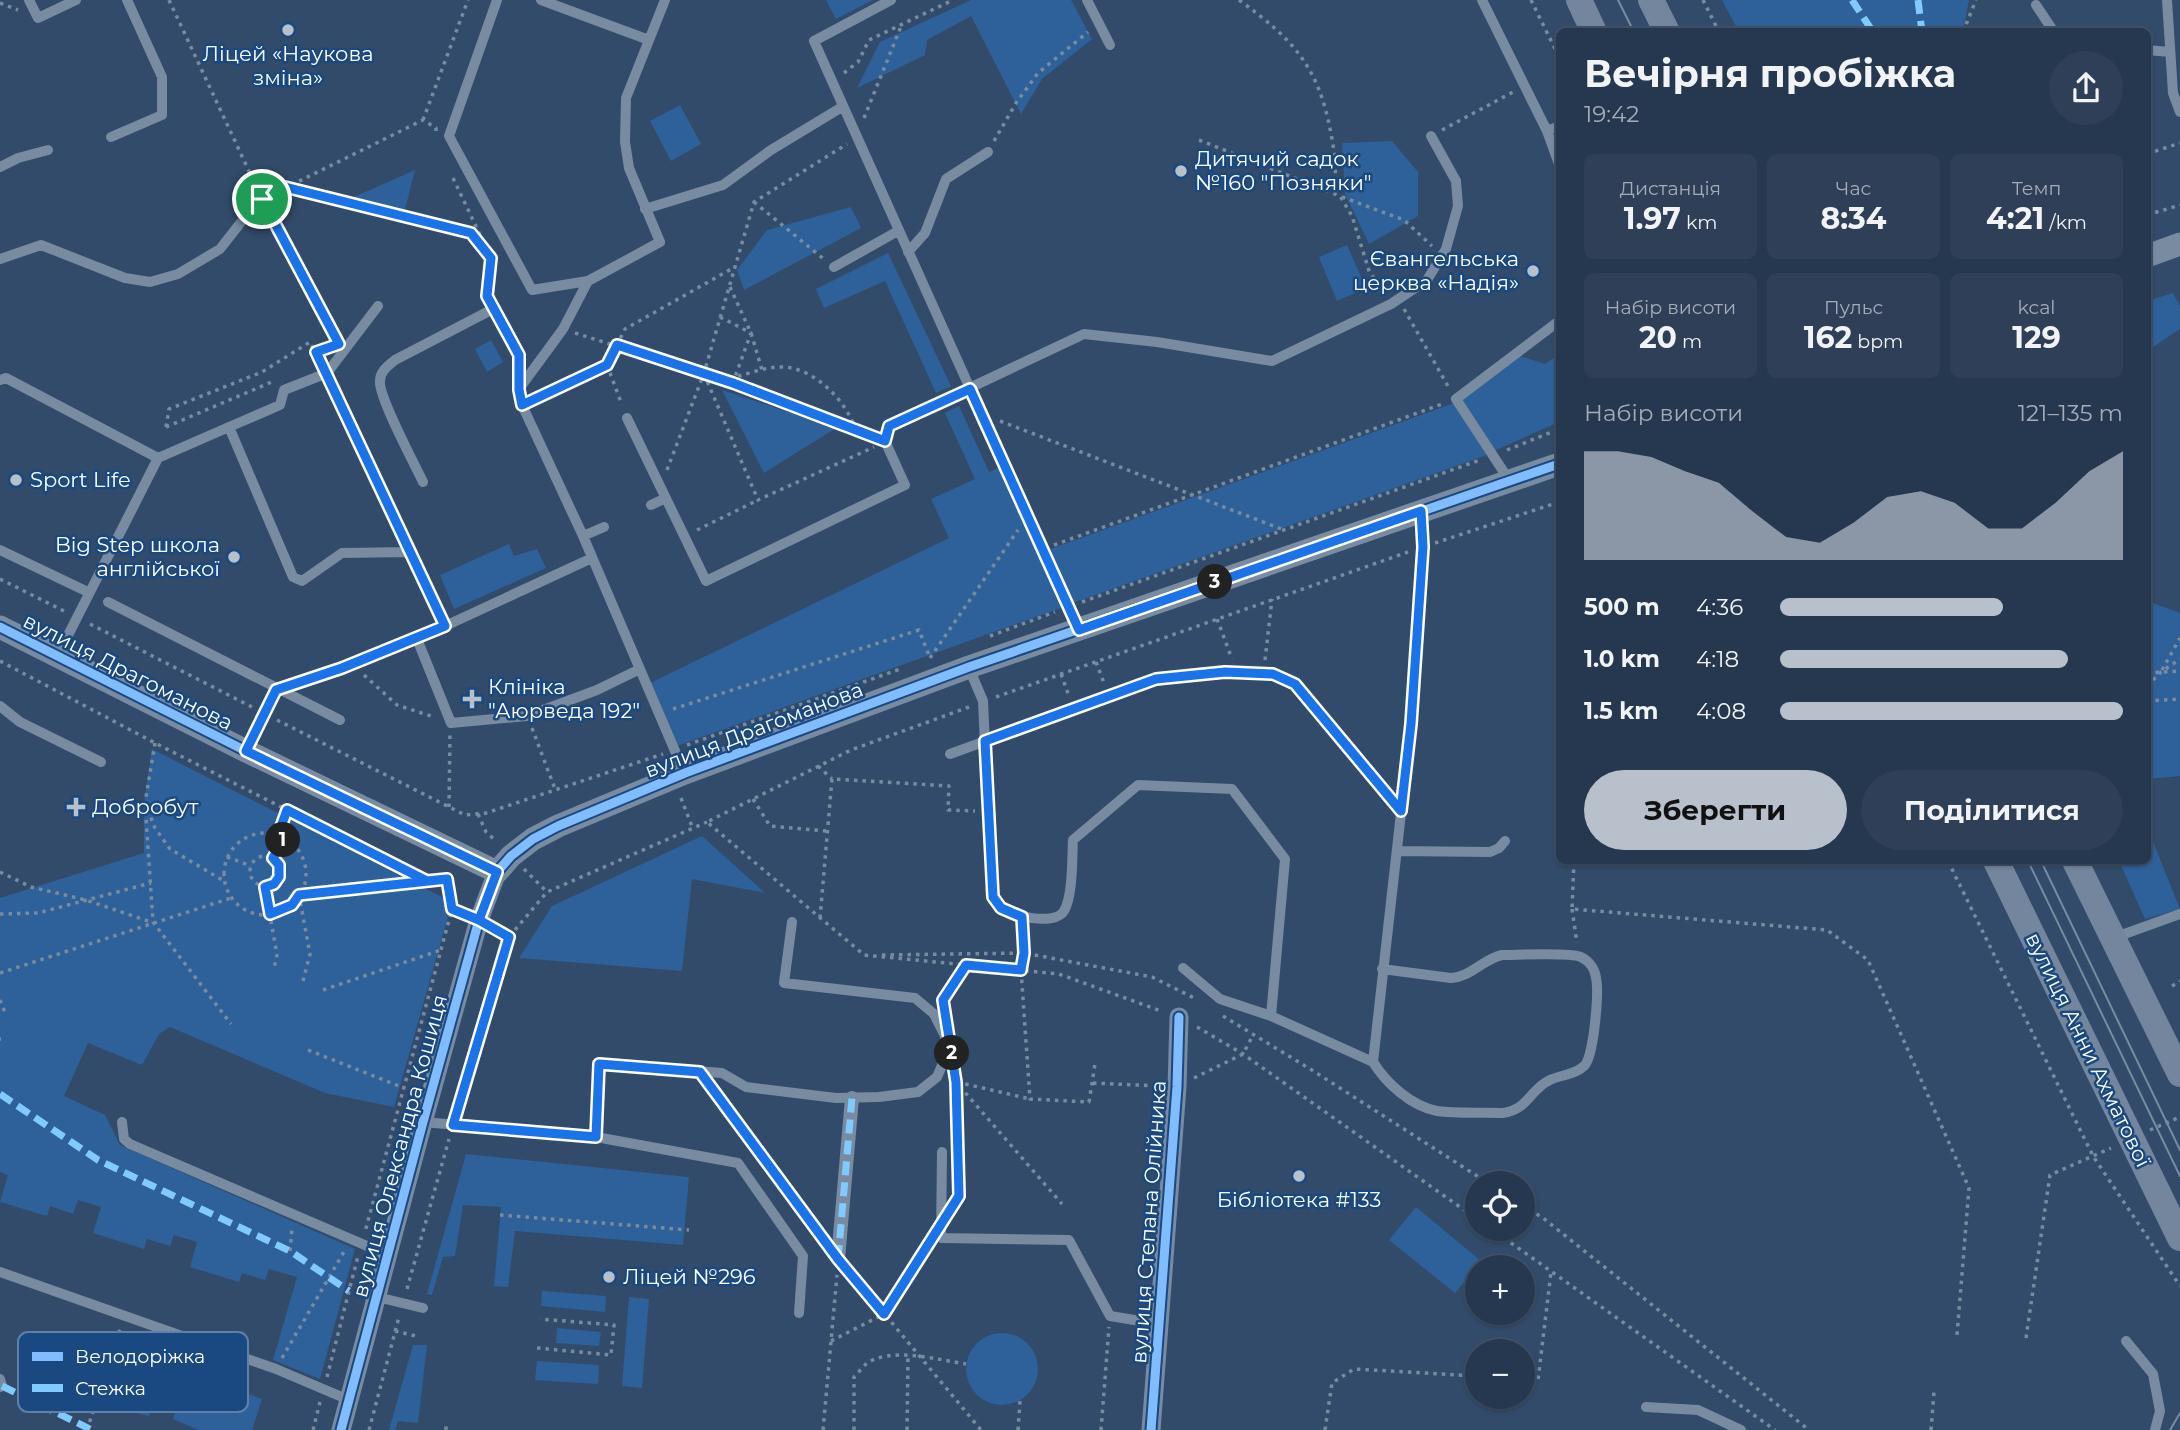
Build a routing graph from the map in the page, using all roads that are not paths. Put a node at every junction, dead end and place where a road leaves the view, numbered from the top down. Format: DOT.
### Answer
graph roads {
  1 [pos="29,0"];
  2 [pos="76,0"];
  3 [pos="127,0"];
  4 [pos="497,0"];
  5 [pos="541,0"];
  6 [pos="665,0"];
  7 [pos="891,0"];
  8 [pos="1087,0"];
  9 [pos="1482,0"];
  10 [pos="1579,0"];
  11 [pos="1651,0"];
  12 [pos="2167,0"];
  13 [pos="2036,5"];
  14 [pos="1592,28"];
  15 [pos="1665,28"];
  16 [pos="2051,28"];
  17 [pos="649,40"];
  18 [pos="1110,45"];
  19 [pos="2151,50"];
  20 [pos="2170,52"];
  21 [pos="842,107"];
  22 [pos="2180,113"];
  23 [pos="1556,126"];
  24 [pos="1547,131"];
  25 [pos="1431,135"];
  26 [pos="111,137"];
  27 [pos="48,150"];
  28 [pos="988,152"];
  29 [pos="1556,156"];
  30 [pos="0,167"];
  31 [pos="646,209"];
  32 [pos="249,212"];
  33 [pos="898,231"];
  34 [pos="2180,244"];
  35 [pos="908,252"];
  36 [pos="2151,255"];
  37 [pos="0,259"];
  38 [pos="834,267"];
  39 [pos="588,281"];
  40 [pos="378,306"];
  41 [pos="1556,323"];
  42 [pos="327,373"];
  43 [pos="0,380"];
  44 [pos="970,389"];
  45 [pos="519,390"];
  46 [pos="626,418"];
  47 [pos="229,426"];
  48 [pos="158,457"];
  49 [pos="1556,465"];
  50 [pos="1509,481"];
  51 [pos="423,482"];
  52 [pos="666,498"];
  53 [pos="651,505"];
  54 [pos="1421,511"];
  55 [pos="604,527"];
  56 [pos="583,536"];
  57 [pos="0,550"];
  58 [pos="411,552"];
  59 [pos="592,558"];
  60 [pos="88,592"];
  61 [pos="108,602"];
  62 [pos="445,626"];
  63 [pos="0,628"];
  64 [pos="1079,630"];
  65 [pos="417,639"];
  66 [pos="58,656"];
  67 [pos="969,667"];
  68 [pos="640,669"];
  69 [pos="276,690"];
  70 [pos="0,706"];
  71 [pos="340,720"];
  72 [pos="985,741"];
  73 [pos="246,751"];
  74 [pos="950,754"];
  75 [pos="101,762"];
  76 [pos="685,773"];
  77 [pos="1401,811"];
  78 [pos="1505,841"];
  79 [pos="1396,851"];
  80 [pos="1997,864"];
  81 [pos="2077,864"];
  82 [pos="497,872"];
  83 [pos="2180,914"];
  84 [pos="792,922"];
  85 [pos="2112,939"];
  86 [pos="1183,968"];
  87 [pos="1382,969"];
  88 [pos="1271,1016"];
  89 [pos="1179,1017"];
  90 [pos="1373,1062"];
  91 [pos="2180,1074"];
  92 [pos="852,1098"];
  93 [pos="122,1122"];
  94 [pos="423,1122"];
  95 [pos="596,1137"];
  96 [pos="942,1152"];
  97 [pos="2180,1238"];
  98 [pos="388,1255"];
  99 [pos="838,1259"];
  100 [pos="0,1272"];
  101 [pos="377,1297"];
  102 [pos="423,1308"];
  103 [pos="799,1312"];
  104 [pos="1159,1324"];
  105 [pos="173,1332"];
  106 [pos="2126,1341"];
  107 [pos="248,1358"];
  108 [pos="0,1379"];
  109 [pos="0,1387"];
  110 [pos="349,1400"];
  111 [pos="1646,1407"];
  112 [pos="341,1430"];
  113 [pos="1151,1430"];
  114 [pos="1741,1430"];
  115 [pos="2155,1430"];
  1 -- 2 [label="lane"];
  3 -- 26 [label="lane"];
  4 -- 39 [label="lane"];
  5 -- 17 [label="lane"];
  6 -- 17 [label="lane"];
  7 -- 21 [label="lane"];
  8 -- 18 [label="lane"];
  9 -- 24 [label="lane"];
  10 -- 14 [label="main road"];
  11 -- 15 [label="main road"];
  12 -- 20 [label="lane"];
  13 -- 16 [label="lane"];
  17 -- 31 [label="lane"];
  19 -- 20 [label="lane"];
  20 -- 22 [label="lane"];
  21 -- 31 [label="lane"];
  21 -- 33 [label="lane"];
  23 -- 24 [label="lane"];
  24 -- 29 [label="lane"];
  25 -- 44 [label="lane"];
  27 -- 30 [label="lane"];
  28 -- 35 [label="lane"];
  31 -- 39 [label="lane"];
  32 -- 37 [label="lane"];
  33 -- 35 [label="lane"];
  33 -- 38 [label="lane"];
  34 -- 36 [label="street"];
  35 -- 44 [label="lane"];
  39 -- 45 [label="lane"];
  40 -- 42 [label="lane"];
  41 -- 50 [label="lane"];
  42 -- 47 [label="lane"];
  42 -- 58 [label="lane"];
  43 -- 48 [label="lane"];
  44 -- 52 [label="lane"];
  44 -- 64 [label="lane"];
  45 -- 51 [label="lane"];
  45 -- 56 [label="lane"];
  46 -- 52 [label="lane"];
  47 -- 48 [label="lane"];
  47 -- 58 [label="lane"];
  48 -- 60 [label="lane"];
  49 -- 50 [label="street, вулиця Драгоманова"];
  50 -- 54 [label="street, вулиця Драгоманова"];
  52 -- 53 [label="lane"];
  54 -- 64 [label="street, вулиця Драгоманова"];
  54 -- 77 [label="lane"];
  55 -- 56 [label="lane"];
  56 -- 59 [label="lane"];
  57 -- 60 [label="lane"];
  58 -- 62 [label="lane"];
  59 -- 62 [label="lane"];
  59 -- 68 [label="lane"];
  60 -- 66 [label="lane"];
  61 -- 69 [label="lane"];
  62 -- 65 [label="lane"];
  63 -- 66 [label="street, вулиця Драгоманова"];
  64 -- 67 [label="street, вулиця Драгоманова"];
  65 -- 68 [label="lane"];
  65 -- 69 [label="lane"];
  66 -- 73 [label="street, вулиця Драгоманова"];
  67 -- 72 [label="lane"];
  67 -- 76 [label="street, вулиця Драгоманова"];
  68 -- 76 [label="lane"];
  69 -- 71 [label="lane"];
  69 -- 73 [label="lane"];
  70 -- 75 [label="lane"];
  72 -- 74 [label="lane"];
  72 -- 77 [label="lane"];
  72 -- 88 [label="lane"];
  73 -- 82 [label="street, вулиця Драгоманова"];
  76 -- 82 [label="street, вулиця Драгоманова"];
  77 -- 79 [label="lane"];
  78 -- 79 [label="lane"];
  79 -- 87 [label="lane"];
  80 -- 97 [label="main road, вулиця Анни Ахматової"];
  81 -- 85 [label="main road"];
  82 -- 94 [label="street, вулиця Олександра Кошиця"];
  83 -- 85 [label="lane"];
  84 -- 92 [label="lane"];
  85 -- 91 [label="main road"];
  86 -- 88 [label="lane"];
  87 -- 90 [label="lane"];
  87 -- 90 [label="lane"];
  88 -- 90 [label="lane"];
  89 -- 104 [label="street, вулиця Степана Олійника"];
  92 -- 95 [label="lane"];
  92 -- 99 [label="street"];
  93 -- 98 [label="lane"];
  94 -- 95 [label="lane"];
  94 -- 98 [label="street, вулиця Олександра Кошиця"];
  95 -- 103 [label="lane"];
  96 -- 104 [label="lane"];
  98 -- 101 [label="street, вулиця Олександра Кошиця"];
  100 -- 105 [label="lane"];
  101 -- 102 [label="lane"];
  101 -- 110 [label="street, вулиця Олександра Кошиця"];
  104 -- 113 [label="street, вулиця Степана Олійника"];
  106 -- 115 [label="lane"];
  107 -- 110 [label="lane"];
  108 -- 109 [label="lane"];
  110 -- 112 [label="street, вулиця Олександра Кошиця"];
  111 -- 114 [label="lane"];
}
